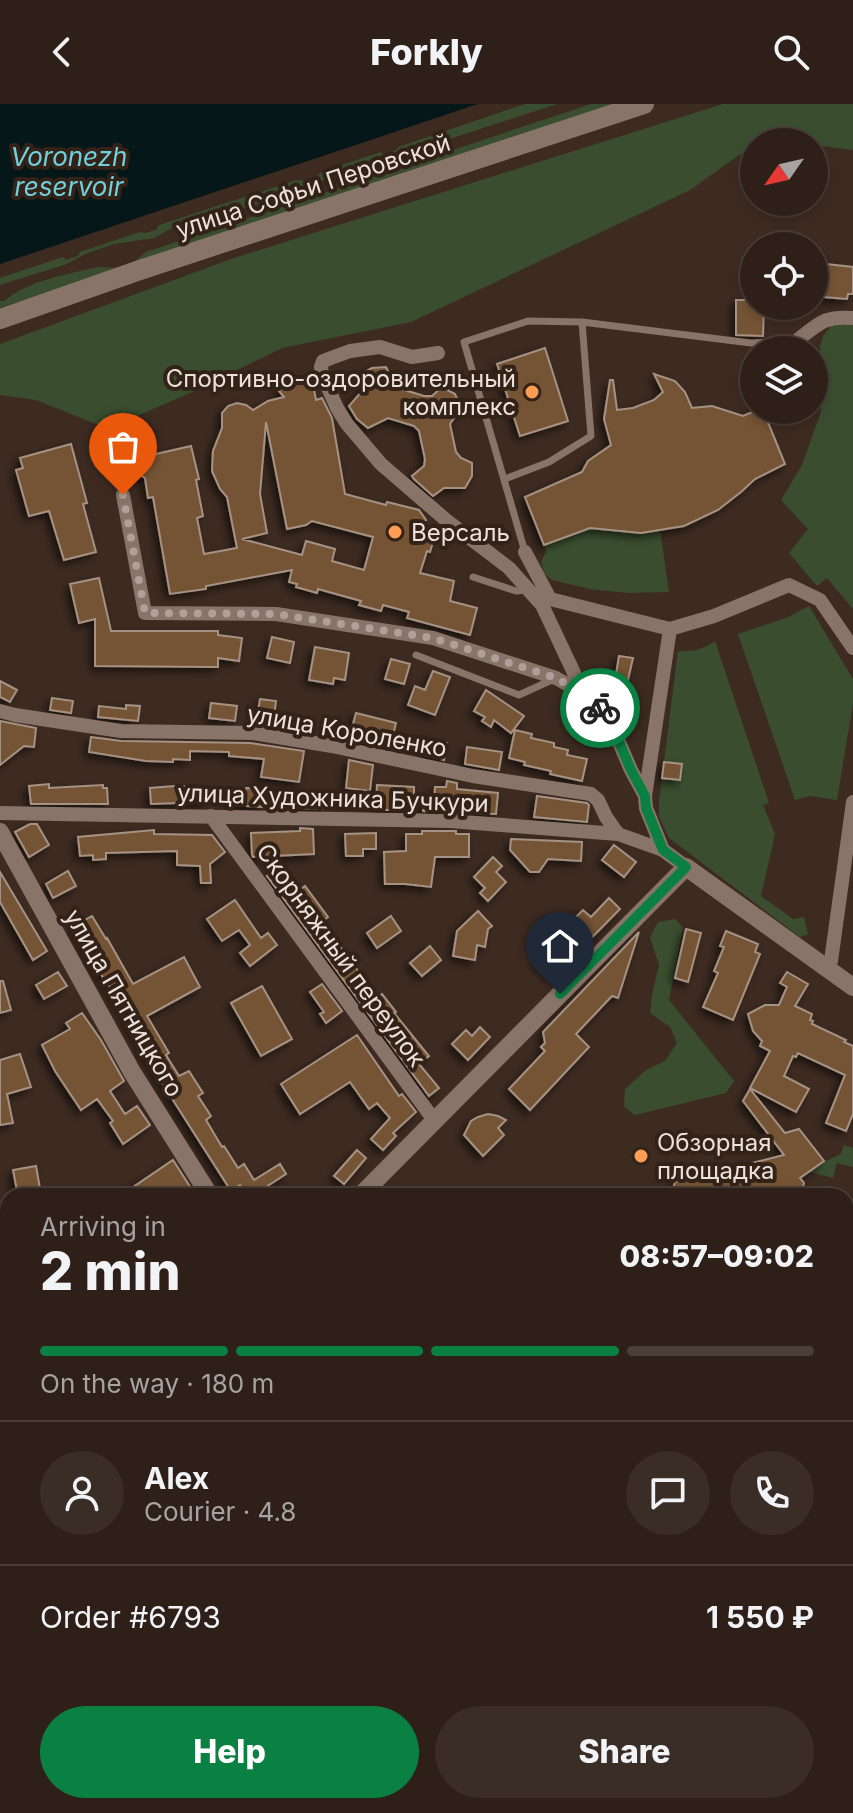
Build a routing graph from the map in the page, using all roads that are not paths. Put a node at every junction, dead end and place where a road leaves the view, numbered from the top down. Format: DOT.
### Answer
graph roads {
  1 [pos="644,104"];
  2 [pos="853,318"];
  3 [pos="0,319"];
  4 [pos="582,322"];
  5 [pos="804,336"];
  6 [pos="740,342"];
  7 [pos="438,353"];
  8 [pos="505,479"];
  9 [pos="123,495"];
  10 [pos="525,552"];
  11 [pos="473,577"];
  12 [pos="529,589"];
  13 [pos="670,629"];
  14 [pos="853,648"];
  15 [pos="416,655"];
  16 [pos="556,678"];
  17 [pos="577,690"];
  18 [pos="0,711"];
  19 [pos="645,796"];
  20 [pos="853,802"];
  21 [pos="0,813"];
  22 [pos="211,816"];
  23 [pos="0,832"];
  24 [pos="618,834"];
  25 [pos="663,850"];
  26 [pos="686,867"];
  27 [pos="827,968"];
  28 [pos="853,987"];
  29 [pos="434,1120"];
  30 [pos="205,1188"];
  31 [pos="368,1188"];
  1 -- 3 [label="main road, улица Софьи Перовской"];
  2 -- 5 [label="street"];
  4 -- 6 [label="lane"];
  4 -- 8 [label="lane"];
  4 -- 8 [label="lane"];
  7 -- 12 [label="street"];
  8 -- 10 [label="lane"];
  9 -- 16 [label="street"];
  10 -- 13 [label="street"];
  11 -- 12 [label="lane"];
  12 -- 17 [label="street"];
  13 -- 14 [label="street"];
  13 -- 19 [label="street"];
  15 -- 16 [label="lane"];
  16 -- 17 [label="street"];
  17 -- 19 [label="street"];
  18 -- 24 [label="street, улица Короленко"];
  19 -- 25 [label="street"];
  20 -- 27 [label="street"];
  21 -- 22 [label="street, улица Художника Бучкури"];
  22 -- 24 [label="street, улица Художника Бучкури"];
  22 -- 29 [label="street, Скорняжный переулок"];
  23 -- 30 [label="street, улица Пятницкого"];
  24 -- 25 [label="street, улица Художника Бучкури"];
  25 -- 26 [label="street"];
  26 -- 27 [label="street"];
  26 -- 29 [label="street"];
  27 -- 28 [label="street"];
  29 -- 31 [label="street"];
}
